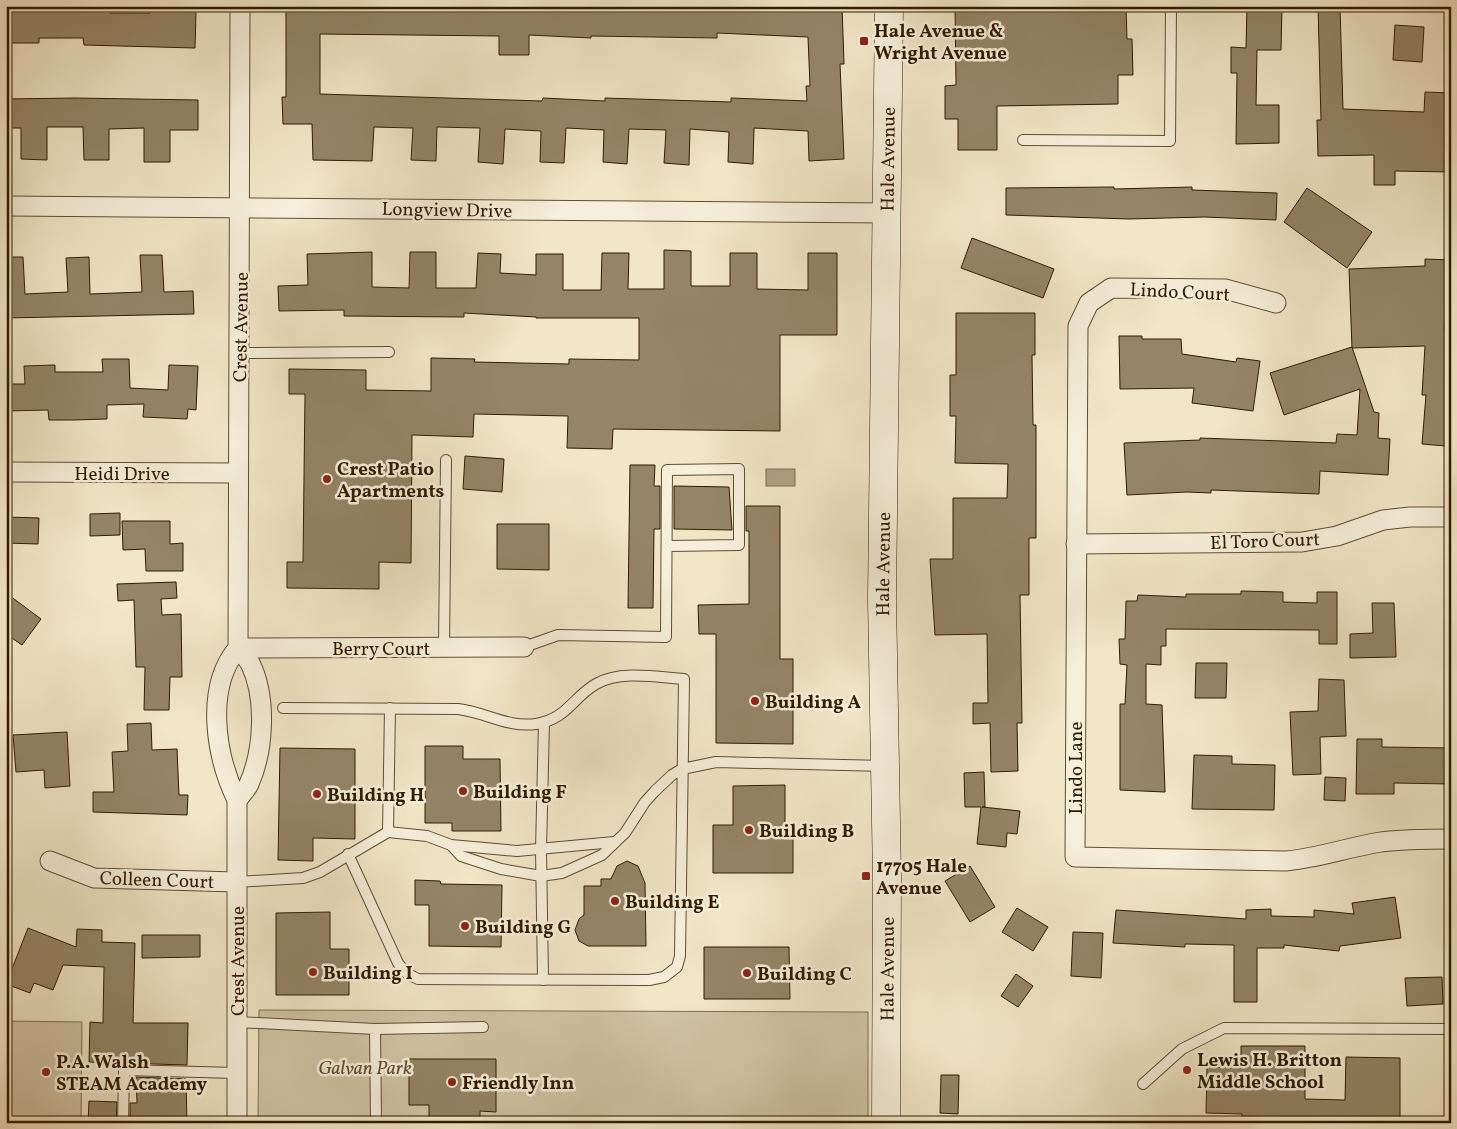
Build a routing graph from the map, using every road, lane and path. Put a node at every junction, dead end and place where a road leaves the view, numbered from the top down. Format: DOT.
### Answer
graph roads {
  1 [pos="240,6"];
  2 [pos="889,6"];
  3 [pos="1171,6"];
  4 [pos="1024,140"];
  5 [pos="6,206"];
  6 [pos="239,208"];
  7 [pos="887,213"];
  8 [pos="1089,303"];
  9 [pos="1276,303"];
  10 [pos="389,352"];
  11 [pos="240,353"];
  12 [pos="446,460"];
  13 [pos="6,472"];
  14 [pos="238,473"];
  15 [pos="1451,517"];
  16 [pos="1076,544"];
  17 [pos="667,546"];
  18 [pos="524,647"];
  19 [pos="238,648"];
  20 [pos="444,648"];
  21 [pos="283,708"];
  22 [pos="390,708"];
  23 [pos="544,722"];
  24 [pos="886,766"];
  25 [pos="682,769"];
  26 [pos="237,800"];
  27 [pos="388,832"];
  28 [pos="1451,839"];
  29 [pos="614,842"];
  30 [pos="451,845"];
  31 [pos="540,850"];
  32 [pos="348,854"];
  33 [pos="50,861"];
  34 [pos="541,876"];
  35 [pos="236,882"];
  36 [pos="543,980"];
  37 [pos="237,1022"];
  38 [pos="483,1027"];
  39 [pos="375,1029"];
  40 [pos="1451,1029"];
  41 [pos="237,1073"];
  42 [pos="1143,1084"];
  43 [pos="123,1123"];
  44 [pos="237,1123"];
  45 [pos="376,1123"];
  46 [pos="886,1123"];
  1 -- 6 [label="street, Crest Avenue"];
  2 -- 7 [label="main road, Hale Avenue"];
  3 -- 4 [label="lane"];
  5 -- 6 [label="street, Longview Drive"];
  6 -- 7 [label="street, Longview Drive"];
  6 -- 11 [label="street, Crest Avenue"];
  7 -- 24 [label="main road, Hale Avenue"];
  8 -- 9 [label="street, Lindo Court"];
  8 -- 16 [label="street, Lindo Lane"];
  10 -- 11 [label="lane"];
  11 -- 14 [label="street, Crest Avenue"];
  12 -- 20 [label="lane"];
  13 -- 14 [label="street, Heidi Drive"];
  14 -- 19 [label="street, Crest Avenue"];
  15 -- 16 [label="street, El Toro Court"];
  16 -- 28 [label="street, Lindo Lane"];
  17 -- 17 [label="lane"];
  17 -- 18 [label="lane"];
  18 -- 20 [label="street, Berry Court"];
  19 -- 20 [label="street, Berry Court"];
  19 -- 26 [label="street, Crest Avenue"];
  19 -- 26 [label="street"];
  21 -- 22 [label="lane"];
  22 -- 23 [label="lane"];
  22 -- 27 [label="lane"];
  23 -- 25 [label="lane"];
  23 -- 31 [label="lane"];
  24 -- 25 [label="lane"];
  24 -- 46 [label="main road, Hale Avenue"];
  25 -- 29 [label="lane"];
  25 -- 36 [label="lane"];
  26 -- 35 [label="street, Crest Avenue"];
  27 -- 30 [label="lane"];
  27 -- 32 [label="lane"];
  29 -- 31 [label="lane"];
  29 -- 34 [label="lane"];
  30 -- 31 [label="lane"];
  30 -- 34 [label="lane"];
  31 -- 34 [label="lane"];
  32 -- 35 [label="lane"];
  32 -- 36 [label="lane"];
  33 -- 35 [label="street, Colleen Court"];
  34 -- 36 [label="lane"];
  35 -- 37 [label="street, Crest Avenue"];
  37 -- 39 [label="lane"];
  37 -- 41 [label="street, Crest Avenue"];
  38 -- 39 [label="lane"];
  39 -- 45 [label="lane"];
  40 -- 42 [label="lane"];
  41 -- 43 [label="lane"];
  41 -- 44 [label="street, Crest Avenue"];
}
